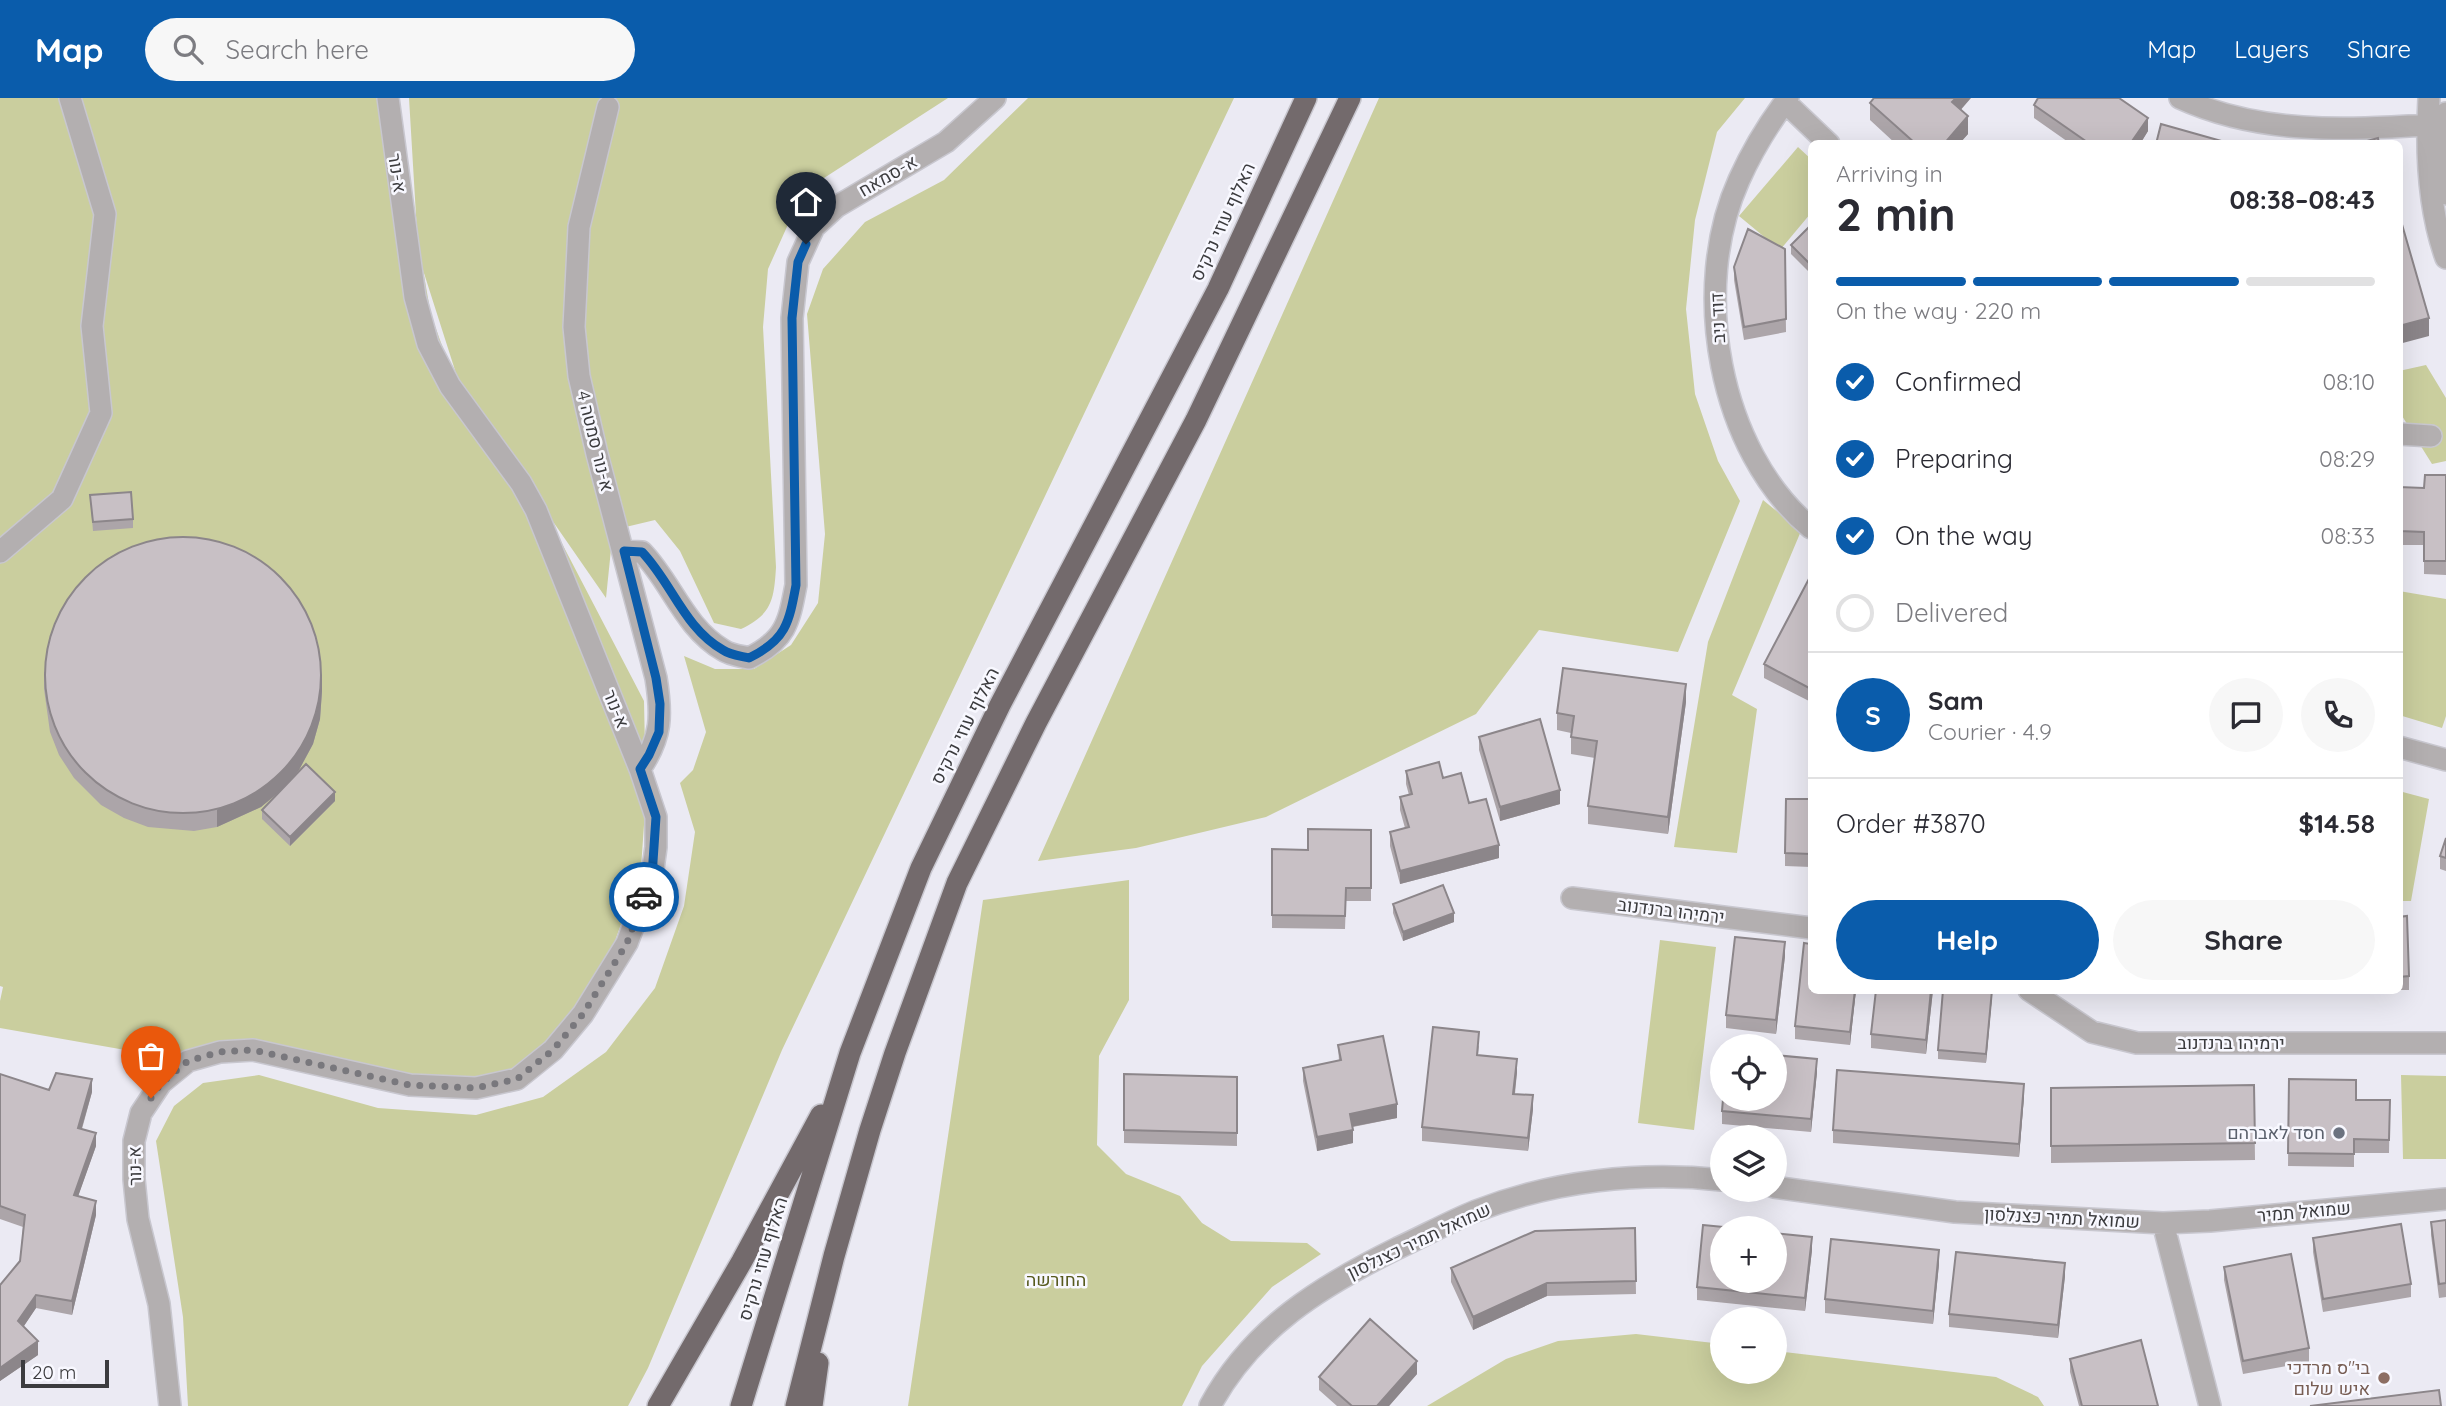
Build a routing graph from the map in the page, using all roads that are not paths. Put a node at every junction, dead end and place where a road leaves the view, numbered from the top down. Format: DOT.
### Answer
graph roads {
  1 [pos="70,98"];
  2 [pos="388,98"];
  3 [pos="995,98"];
  4 [pos="1306,98"];
  5 [pos="1350,98"];
  6 [pos="2180,98"];
  7 [pos="2429,98"];
  8 [pos="1787,100"];
  9 [pos="608,107"];
  10 [pos="2446,113"];
  11 [pos="2436,124"];
  12 [pos="1825,140"];
  13 [pos="2446,199"];
  14 [pos="2446,258"];
  15 [pos="2403,434"];
  16 [pos="2431,436"];
  17 [pos="1808,525"];
  18 [pos="624,551"];
  19 [pos="0,552"];
  20 [pos="2403,748"];
  21 [pos="2446,761"];
  22 [pos="640,769"];
  23 [pos="1573,898"];
  24 [pos="1808,929"];
  25 [pos="2035,994"];
  26 [pos="2446,1043"];
  27 [pos="850,1053"];
  28 [pos="1710,1179"];
  29 [pos="1787,1189"];
  30 [pos="2446,1199"];
  31 [pos="2167,1226"];
  32 [pos="834,1256"];
  33 [pos="170,1406"];
  34 [pos="658,1406"];
  35 [pos="741,1406"];
  36 [pos="796,1406"];
  37 [pos="812,1406"];
  38 [pos="1210,1406"];
  39 [pos="2210,1406"];
  1 -- 19 [label="street"];
  2 -- 22 [label="street, א-נור"];
  3 -- 18 [label="street, א-סמאח"];
  4 -- 27 [label="highway, האלוף עוזי נרקיס"];
  5 -- 32 [label="highway"];
  6 -- 11 [label="street"];
  7 -- 11 [label="street"];
  8 -- 12 [label="street"];
  8 -- 17 [label="street, דוד ניב"];
  9 -- 18 [label="street, א-נור סמטה 4"];
  10 -- 11 [label="street"];
  11 -- 13 [label="street"];
  11 -- 14 [label="street"];
  15 -- 16 [label="street"];
  18 -- 22 [label="street, א-נור סמטה 4"];
  20 -- 21 [label="street"];
  22 -- 33 [label="street, א-נור"];
  23 -- 24 [label="street, ירמיהו ברנדנוב"];
  25 -- 26 [label="street, ירמיהו ברנדנוב"];
  27 -- 34 [label="highway"];
  27 -- 35 [label="highway, האלוף עוזי נרקיס"];
  28 -- 38 [label="street, שמואל תמיר כצנלסון"];
  29 -- 31 [label="street, שמואל תמיר כצנלסון"];
  30 -- 31 [label="street, שמואל תמיר"];
  31 -- 39 [label="street, שמואל תמיר כצנלסון"];
  32 -- 36 [label="highway"];
  32 -- 37 [label="highway"];
}
